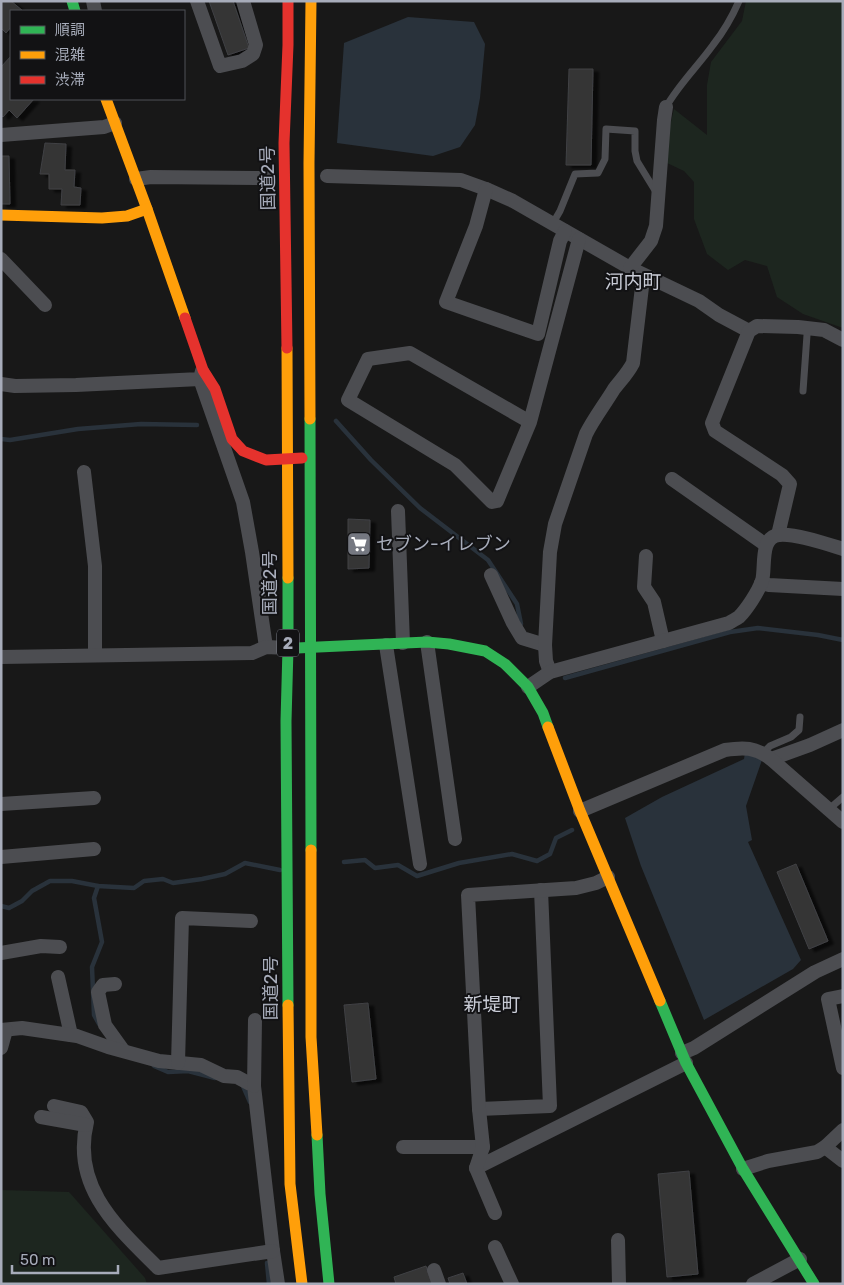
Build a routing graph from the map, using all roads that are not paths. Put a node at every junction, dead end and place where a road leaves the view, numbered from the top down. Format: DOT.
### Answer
graph roads {
  1 [pos="197,1"];
  2 [pos="243,1"];
  3 [pos="288,1"];
  4 [pos="311,1"];
  5 [pos="739,1"];
  6 [pos="106,100"];
  7 [pos="666,107"];
  8 [pos="115,123"];
  9 [pos="1,135"];
  10 [pos="326,176"];
  11 [pos="267,178"];
  12 [pos="136,179"];
  13 [pos="486,189"];
  14 [pos="658,197"];
  15 [pos="147,209"];
  16 [pos="1,215"];
  17 [pos="553,223"];
  18 [pos="565,231"];
  19 [pos="579,239"];
  20 [pos="1,259"];
  21 [pos="630,268"];
  22 [pos="646,277"];
  23 [pos="45,305"];
  24 [pos="809,328"];
  25 [pos="749,331"];
  26 [pos="843,340"];
  27 [pos="201,374"];
  28 [pos="1,384"];
  29 [pos="804,391"];
  30 [pos="530,422"];
  31 [pos="311,458"];
  32 [pos="288,460"];
  33 [pos="84,472"];
  34 [pos="672,479"];
  35 [pos="398,511"];
  36 [pos="778,535"];
  37 [pos="766,545"];
  38 [pos="843,549"];
  39 [pos="646,556"];
  40 [pos="491,575"];
  41 [pos="761,583"];
  42 [pos="843,589"];
  43 [pos="663,641"];
  44 [pos="427,642"];
  45 [pos="403,643"];
  46 [pos="386,645"];
  47 [pos="545,646"];
  48 [pos="312,647"];
  49 [pos="266,648"];
  50 [pos="288,648"];
  51 [pos="96,655"];
  52 [pos="1,657"];
  53 [pos="550,672"];
  54 [pos="528,687"];
  55 [pos="800,717"];
  56 [pos="843,730"];
  57 [pos="767,756"];
  58 [pos="843,797"];
  59 [pos="94,798"];
  60 [pos="1,804"];
  61 [pos="828,810"];
  62 [pos="580,811"];
  63 [pos="843,822"];
  64 [pos="455,840"];
  65 [pos="94,849"];
  66 [pos="1,857"];
  67 [pos="420,864"];
  68 [pos="608,877"];
  69 [pos="541,890"];
  70 [pos="251,922"];
  71 [pos="60,947"];
  72 [pos="1,953"];
  73 [pos="843,959"];
  74 [pos="58,977"];
  75 [pos="115,984"];
  76 [pos="843,996"];
  77 [pos="255,1020"];
  78 [pos="3,1030"];
  79 [pos="71,1034"];
  80 [pos="1,1048"];
  81 [pos="123,1050"];
  82 [pos="684,1058"];
  83 [pos="178,1063"];
  84 [pos="843,1068"];
  85 [pos="254,1086"];
  86 [pos="54,1106"];
  87 [pos="480,1110"];
  88 [pos="41,1117"];
  89 [pos="86,1126"];
  90 [pos="843,1130"];
  91 [pos="404,1147"];
  92 [pos="483,1147"];
  93 [pos="825,1147"];
  94 [pos="843,1161"];
  95 [pos="476,1168"];
  96 [pos="743,1169"];
  97 [pos="495,1213"];
  98 [pos="618,1240"];
  99 [pos="495,1247"];
  100 [pos="272,1251"];
  101 [pos="800,1260"];
  102 [pos="434,1270"];
  103 [pos="278,1284"];
  104 [pos="302,1284"];
  105 [pos="329,1284"];
  106 [pos="439,1284"];
  107 [pos="512,1284"];
  108 [pos="619,1284"];
  109 [pos="753,1284"];
  110 [pos="814,1284"];
  1 -- 2 [label="street"];
  3 -- 32 [label="main road, 国道2号 / 2"];
  4 -- 31 [label="main road, 2"];
  5 -- 7 [label="lane"];
  6 -- 8 [label="main road"];
  7 -- 14 [label="street"];
  8 -- 9 [label="street"];
  8 -- 12 [label="main road"];
  10 -- 13 [label="street"];
  11 -- 12 [label="street"];
  12 -- 15 [label="main road"];
  13 -- 17 [label="street"];
  13 -- 18 [label="street"];
  14 -- 17 [label="lane"];
  14 -- 21 [label="street"];
  15 -- 16 [label="main road"];
  15 -- 27 [label="main road"];
  17 -- 18 [label="street"];
  18 -- 19 [label="street"];
  19 -- 21 [label="street"];
  19 -- 30 [label="street"];
  20 -- 23 [label="street"];
  21 -- 22 [label="street"];
  22 -- 25 [label="street"];
  22 -- 47 [label="street"];
  24 -- 25 [label="street"];
  24 -- 26 [label="street"];
  24 -- 29 [label="lane"];
  25 -- 36 [label="street"];
  27 -- 28 [label="street"];
  27 -- 32 [label="main road"];
  27 -- 49 [label="street"];
  30 -- 30 [label="street"];
  31 -- 32 [label="main road"];
  31 -- 48 [label="main road, 2"];
  32 -- 50 [label="main road, 国道2号 / 2"];
  33 -- 51 [label="street"];
  34 -- 37 [label="street"];
  35 -- 45 [label="street"];
  36 -- 37 [label="street"];
  36 -- 38 [label="street"];
  37 -- 41 [label="street"];
  39 -- 43 [label="street"];
  40 -- 47 [label="street"];
  41 -- 42 [label="street"];
  41 -- 43 [label="street"];
  43 -- 53 [label="street"];
  44 -- 45 [label="main road"];
  44 -- 54 [label="main road"];
  44 -- 64 [label="street"];
  45 -- 46 [label="main road"];
  46 -- 48 [label="main road"];
  46 -- 67 [label="street"];
  47 -- 53 [label="street"];
  48 -- 50 [label="main road"];
  48 -- 105 [label="main road, 2"];
  49 -- 50 [label="street"];
  49 -- 51 [label="street"];
  50 -- 104 [label="main road, 国道2号 / 2"];
  51 -- 52 [label="street"];
  53 -- 54 [label="street"];
  54 -- 62 [label="main road"];
  55 -- 57 [label="lane"];
  56 -- 57 [label="street"];
  57 -- 61 [label="street"];
  57 -- 62 [label="street"];
  58 -- 61 [label="lane"];
  59 -- 60 [label="street"];
  61 -- 63 [label="street"];
  62 -- 68 [label="main road"];
  65 -- 66 [label="street"];
  68 -- 69 [label="street"];
  68 -- 82 [label="main road"];
  69 -- 87 [label="street"];
  69 -- 87 [label="street"];
  70 -- 83 [label="street"];
  71 -- 72 [label="street"];
  73 -- 82 [label="street"];
  74 -- 79 [label="street"];
  75 -- 81 [label="street"];
  76 -- 84 [label="street"];
  77 -- 85 [label="street"];
  78 -- 79 [label="street"];
  78 -- 80 [label="street"];
  79 -- 81 [label="street"];
  81 -- 83 [label="street"];
  82 -- 95 [label="street"];
  82 -- 96 [label="main road"];
  83 -- 85 [label="street"];
  85 -- 100 [label="street"];
  86 -- 89 [label="street"];
  87 -- 92 [label="street"];
  88 -- 89 [label="street"];
  89 -- 100 [label="street"];
  90 -- 93 [label="street"];
  91 -- 92 [label="street"];
  92 -- 95 [label="street"];
  93 -- 94 [label="street"];
  93 -- 96 [label="street"];
  95 -- 97 [label="street"];
  96 -- 101 [label="main road"];
  98 -- 108 [label="street"];
  99 -- 107 [label="street"];
  100 -- 103 [label="street"];
  101 -- 109 [label="street"];
  101 -- 110 [label="main road"];
  102 -- 106 [label="street"];
}
